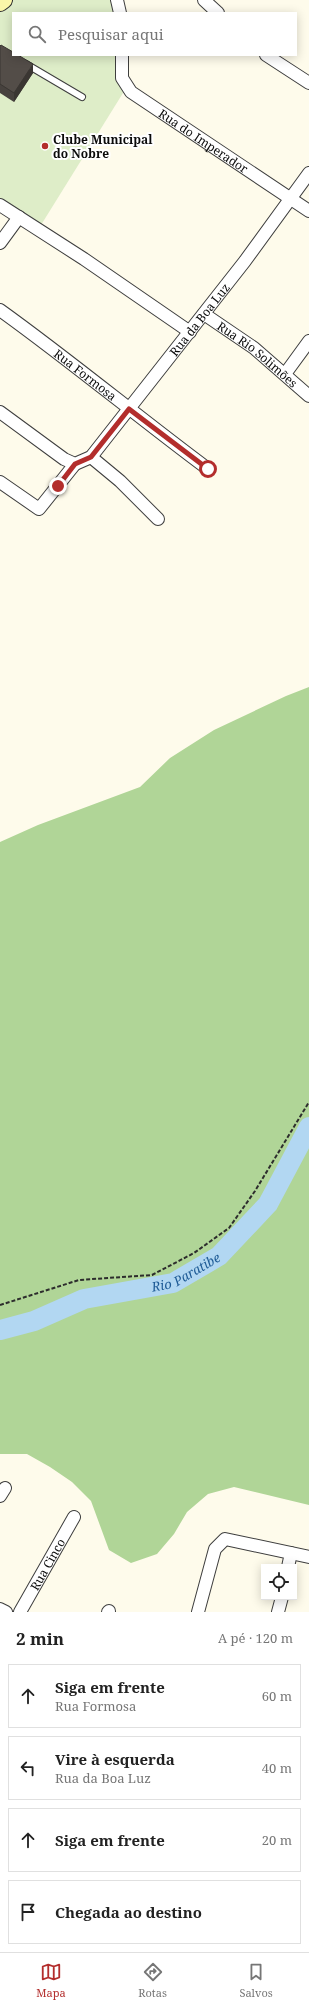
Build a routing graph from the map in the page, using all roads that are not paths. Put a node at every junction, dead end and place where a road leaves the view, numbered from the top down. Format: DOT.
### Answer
graph roads {
  1 [pos="4,0"];
  2 [pos="117,0"];
  3 [pos="204,0"];
  4 [pos="0,3"];
  5 [pos="120,12"];
  6 [pos="217,12"];
  7 [pos="122,56"];
  8 [pos="267,56"];
  9 [pos="18,60"];
  10 [pos="309,84"];
  11 [pos="82,97"];
  12 [pos="309,173"];
  13 [pos="292,198"];
  14 [pos="0,205"];
  15 [pos="309,211"];
  16 [pos="19,217"];
  17 [pos="0,243"];
  18 [pos="0,310"];
  19 [pos="204,314"];
  20 [pos="190,332"];
  21 [pos="309,341"];
  22 [pos="285,374"];
  23 [pos="309,396"];
  24 [pos="129,409"];
  25 [pos="0,412"];
  26 [pos="84,461"];
  27 [pos="208,469"];
  28 [pos="0,482"];
  29 [pos="158,520"];
  30 [pos="74,1517"];
  31 [pos="291,1553"];
  32 [pos="309,1557"];
  33 [pos="289,1564"];
  34 [pos="281,1600"];
  35 [pos="0,1609"];
  36 [pos="6,1612"];
  37 [pos="20,1612"];
  38 [pos="198,1612"];
  39 [pos="278,1612"];
  1 -- 4 [label="main road"];
  2 -- 5 [label="street"];
  3 -- 6 [label="street"];
  7 -- 13 [label="street, Rua do Imperador"];
  8 -- 10 [label="street"];
  9 -- 11 [label="lane"];
  12 -- 13 [label="street, Rua da Boa Luz"];
  13 -- 15 [label="street, Rua do Imperador"];
  13 -- 19 [label="street, Rua da Boa Luz"];
  14 -- 16 [label="street"];
  16 -- 17 [label="street"];
  16 -- 20 [label="street"];
  18 -- 24 [label="street, Rua Formosa"];
  19 -- 20 [label="street, Rua da Boa Luz"];
  19 -- 22 [label="street, Rua Rio Solimões"];
  20 -- 24 [label="street, Rua da Boa Luz"];
  21 -- 22 [label="street"];
  22 -- 23 [label="street, Rua Rio Solimões"];
  24 -- 26 [label="street, Rua da Boa Luz"];
  24 -- 27 [label="street, Rua Formosa"];
  25 -- 26 [label="street"];
  26 -- 28 [label="street, Rua da Boa Luz"];
  26 -- 29 [label="street"];
  30 -- 37 [label="street, Rua Cinco"];
  31 -- 32 [label="street"];
  31 -- 33 [label="street"];
  31 -- 38 [label="street"];
  34 -- 39 [label="street"];
  35 -- 36 [label="street"];
}
